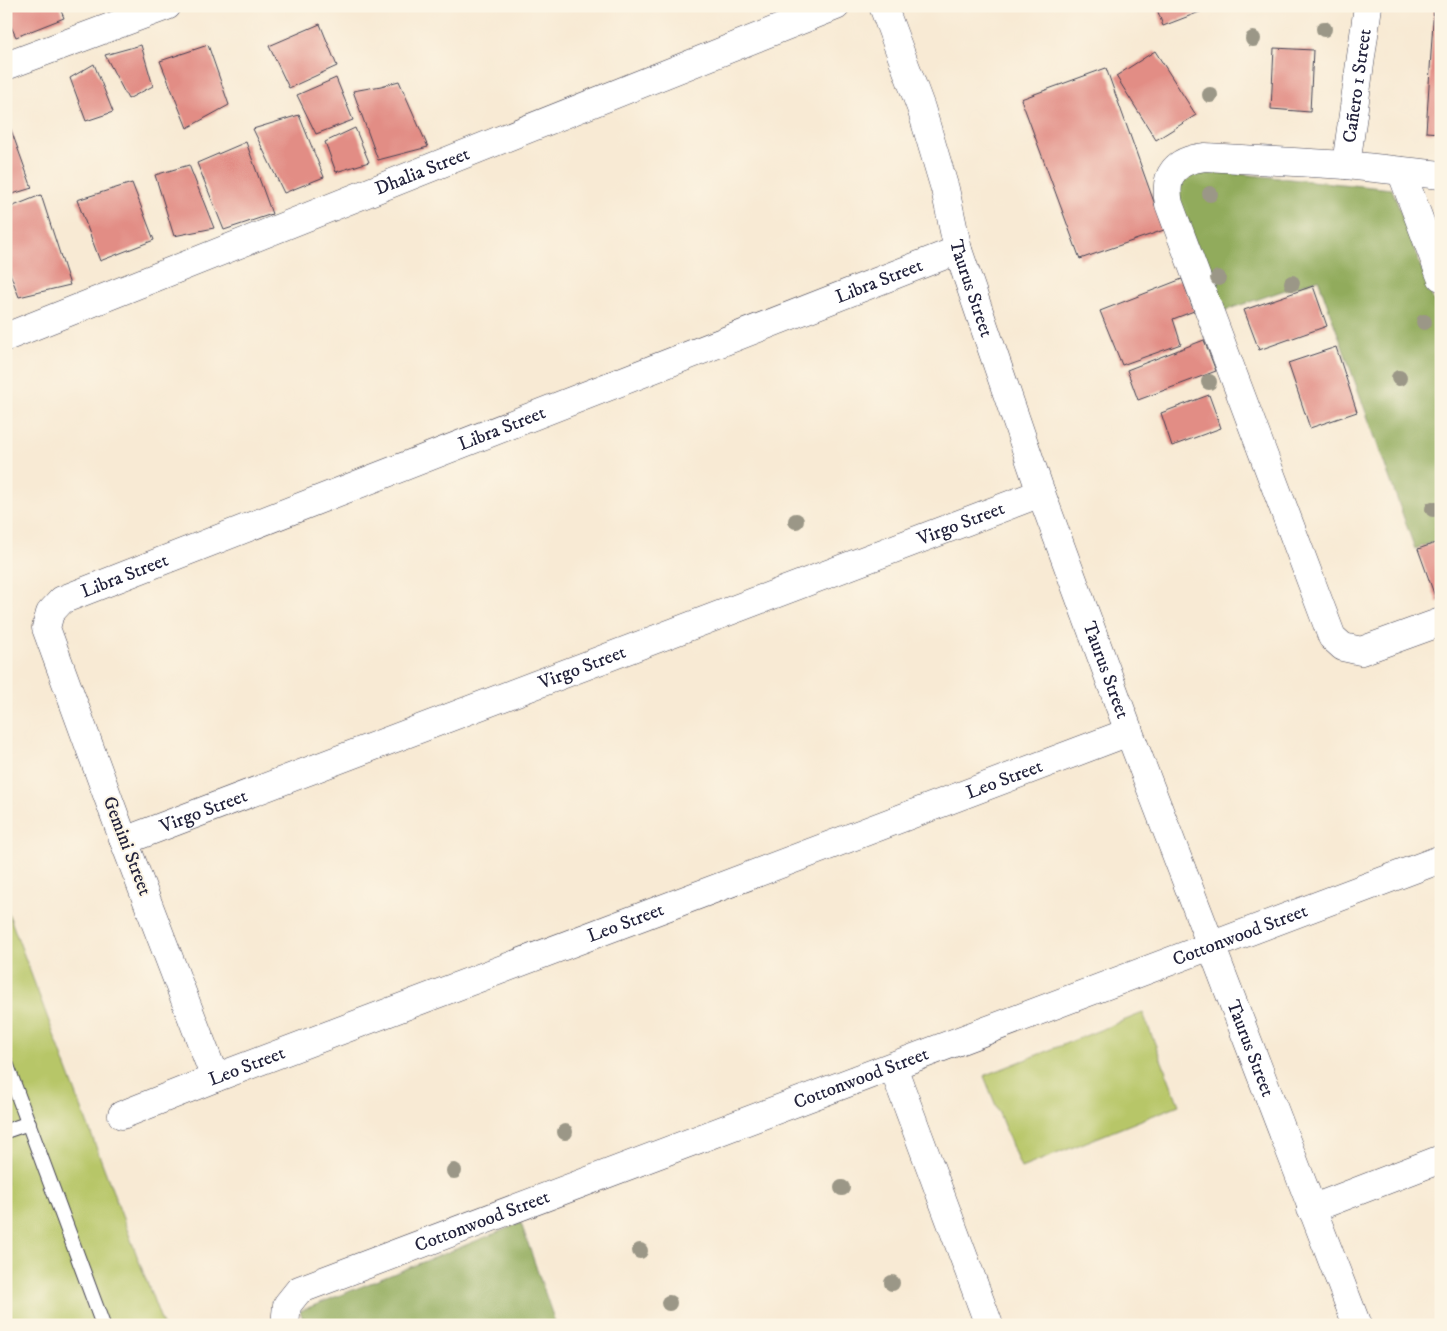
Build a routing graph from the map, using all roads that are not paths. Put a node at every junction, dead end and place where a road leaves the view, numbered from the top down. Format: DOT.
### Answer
graph roads {
  1 [pos="167,6"];
  2 [pos="836,6"];
  3 [pos="883,6"];
  4 [pos="1368,6"];
  5 [pos="6,66"];
  6 [pos="1346,165"];
  7 [pos="1402,171"];
  8 [pos="1441,175"];
  9 [pos="958,250"];
  10 [pos="1441,277"];
  11 [pos="6,337"];
  12 [pos="1041,493"];
  13 [pos="50,613"];
  14 [pos="1441,622"];
  15 [pos="1129,732"];
  16 [pos="124,841"];
  17 [pos="1441,859"];
  18 [pos="1212,946"];
  19 [pos="6,1062"];
  20 [pos="893,1067"];
  21 [pos="215,1078"];
  22 [pos="122,1115"];
  23 [pos="29,1123"];
  24 [pos="6,1132"];
  25 [pos="1441,1159"];
  26 [pos="1311,1209"];
  27 [pos="286,1315"];
  28 [pos="103,1325"];
  29 [pos="989,1325"];
  30 [pos="1357,1325"];
  1 -- 5 [label="street"];
  2 -- 11 [label="street, Dhalia Street"];
  3 -- 9 [label="street, Taurus Street"];
  4 -- 6 [label="street, Cañero 1 Street"];
  6 -- 7 [label="street"];
  6 -- 14 [label="street"];
  7 -- 8 [label="street"];
  7 -- 10 [label="street"];
  9 -- 12 [label="street, Taurus Street"];
  9 -- 13 [label="street, Libra Street"];
  12 -- 15 [label="street, Taurus Street"];
  12 -- 16 [label="street, Virgo Street"];
  13 -- 16 [label="street, Gemini Street"];
  15 -- 18 [label="street, Taurus Street"];
  15 -- 21 [label="street, Leo Street"];
  16 -- 21 [label="street, Gemini Street"];
  17 -- 18 [label="street, Cottonwood Street"];
  18 -- 20 [label="street, Cottonwood Street"];
  18 -- 26 [label="street, Taurus Street"];
  19 -- 23 [label="lane"];
  20 -- 27 [label="street, Cottonwood Street"];
  20 -- 29 [label="street"];
  21 -- 22 [label="street, Leo Street"];
  23 -- 24 [label="lane"];
  23 -- 28 [label="lane"];
  25 -- 26 [label="street"];
  26 -- 30 [label="street, Taurus Street"];
}
